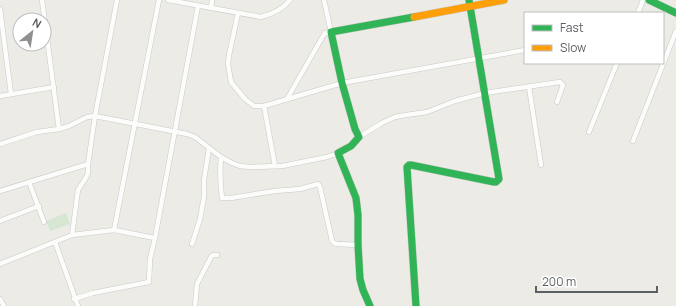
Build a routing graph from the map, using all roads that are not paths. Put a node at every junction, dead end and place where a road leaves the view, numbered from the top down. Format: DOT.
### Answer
graph roads {
  1 [pos="42,0"];
  2 [pos="117,0"];
  3 [pos="159,0"];
  4 [pos="168,0"];
  5 [pos="212,0"];
  6 [pos="290,0"];
  7 [pos="324,0"];
  8 [pos="504,0"];
  9 [pos="643,0"];
  10 [pos="649,0"];
  11 [pos="470,3"];
  12 [pos="198,6"];
  13 [pos="210,8"];
  14 [pos="0,9"];
  15 [pos="638,12"];
  16 [pos="238,13"];
  17 [pos="676,13"];
  18 [pos="676,31"];
  19 [pos="331,32"];
  20 [pos="524,50"];
  21 [pos="479,58"];
  22 [pos="664,61"];
  23 [pos="618,64"];
  24 [pos="663,64"];
  25 [pos="342,83"];
  26 [pos="54,87"];
  27 [pos="528,87"];
  28 [pos="485,93"];
  29 [pos="11,94"];
  30 [pos="0,96"];
  31 [pos="287,100"];
  32 [pos="556,102"];
  33 [pos="264,106"];
  34 [pos="95,116"];
  35 [pos="135,124"];
  36 [pos="59,129"];
  37 [pos="174,131"];
  38 [pos="590,132"];
  39 [pos="359,138"];
  40 [pos="632,141"];
  41 [pos="0,144"];
  42 [pos="209,148"];
  43 [pos="338,153"];
  44 [pos="221,157"];
  45 [pos="88,164"];
  46 [pos="541,165"];
  47 [pos="276,166"];
  48 [pos="29,182"];
  49 [pos="0,191"];
  50 [pos="39,206"];
  51 [pos="0,221"];
  52 [pos="44,222"];
  53 [pos="114,230"];
  54 [pos="72,235"];
  55 [pos="155,238"];
  56 [pos="55,242"];
  57 [pos="192,244"];
  58 [pos="358,245"];
  59 [pos="217,255"];
  60 [pos="0,264"];
  61 [pos="0,299"];
  62 [pos="75,299"];
  63 [pos="4,306"];
  64 [pos="78,306"];
  65 [pos="195,306"];
  66 [pos="370,306"];
  67 [pos="416,306"];
  1 -- 26 [label="street"];
  2 -- 34 [label="street"];
  3 -- 35 [label="street"];
  4 -- 12 [label="street"];
  5 -- 13 [label="street"];
  6 -- 16 [label="street"];
  7 -- 19 [label="street"];
  8 -- 11 [label="street"];
  9 -- 15 [label="street"];
  10 -- 17 [label="street"];
  11 -- 19 [label="street"];
  11 -- 21 [label="street"];
  12 -- 13 [label="street"];
  12 -- 37 [label="street"];
  13 -- 16 [label="street"];
  14 -- 29 [label="street"];
  16 -- 33 [label="street"];
  18 -- 22 [label="street"];
  19 -- 25 [label="street"];
  19 -- 31 [label="street"];
  20 -- 21 [label="street"];
  21 -- 25 [label="street"];
  21 -- 28 [label="street"];
  23 -- 38 [label="street"];
  24 -- 40 [label="street"];
  25 -- 31 [label="street"];
  25 -- 39 [label="street"];
  26 -- 29 [label="street"];
  26 -- 36 [label="street"];
  27 -- 28 [label="street"];
  27 -- 32 [label="street"];
  27 -- 46 [label="street"];
  28 -- 39 [label="street"];
  28 -- 67 [label="street"];
  29 -- 30 [label="street"];
  31 -- 33 [label="street"];
  33 -- 47 [label="street"];
  34 -- 35 [label="street"];
  34 -- 36 [label="street"];
  34 -- 45 [label="street"];
  35 -- 37 [label="street"];
  35 -- 53 [label="street"];
  36 -- 41 [label="street"];
  37 -- 42 [label="street"];
  37 -- 55 [label="street"];
  39 -- 43 [label="street"];
  42 -- 44 [label="street"];
  42 -- 57 [label="street"];
  43 -- 47 [label="street"];
  43 -- 58 [label="street"];
  44 -- 47 [label="street"];
  44 -- 58 [label="street"];
  45 -- 48 [label="street"];
  45 -- 54 [label="street"];
  48 -- 49 [label="street"];
  48 -- 50 [label="street"];
  50 -- 51 [label="street"];
  50 -- 52 [label="street"];
  53 -- 54 [label="street"];
  53 -- 55 [label="street"];
  54 -- 56 [label="street"];
  55 -- 62 [label="street"];
  56 -- 60 [label="street"];
  56 -- 62 [label="street"];
  58 -- 66 [label="street"];
  59 -- 65 [label="street"];
  61 -- 63 [label="street"];
  62 -- 64 [label="street"];
}
